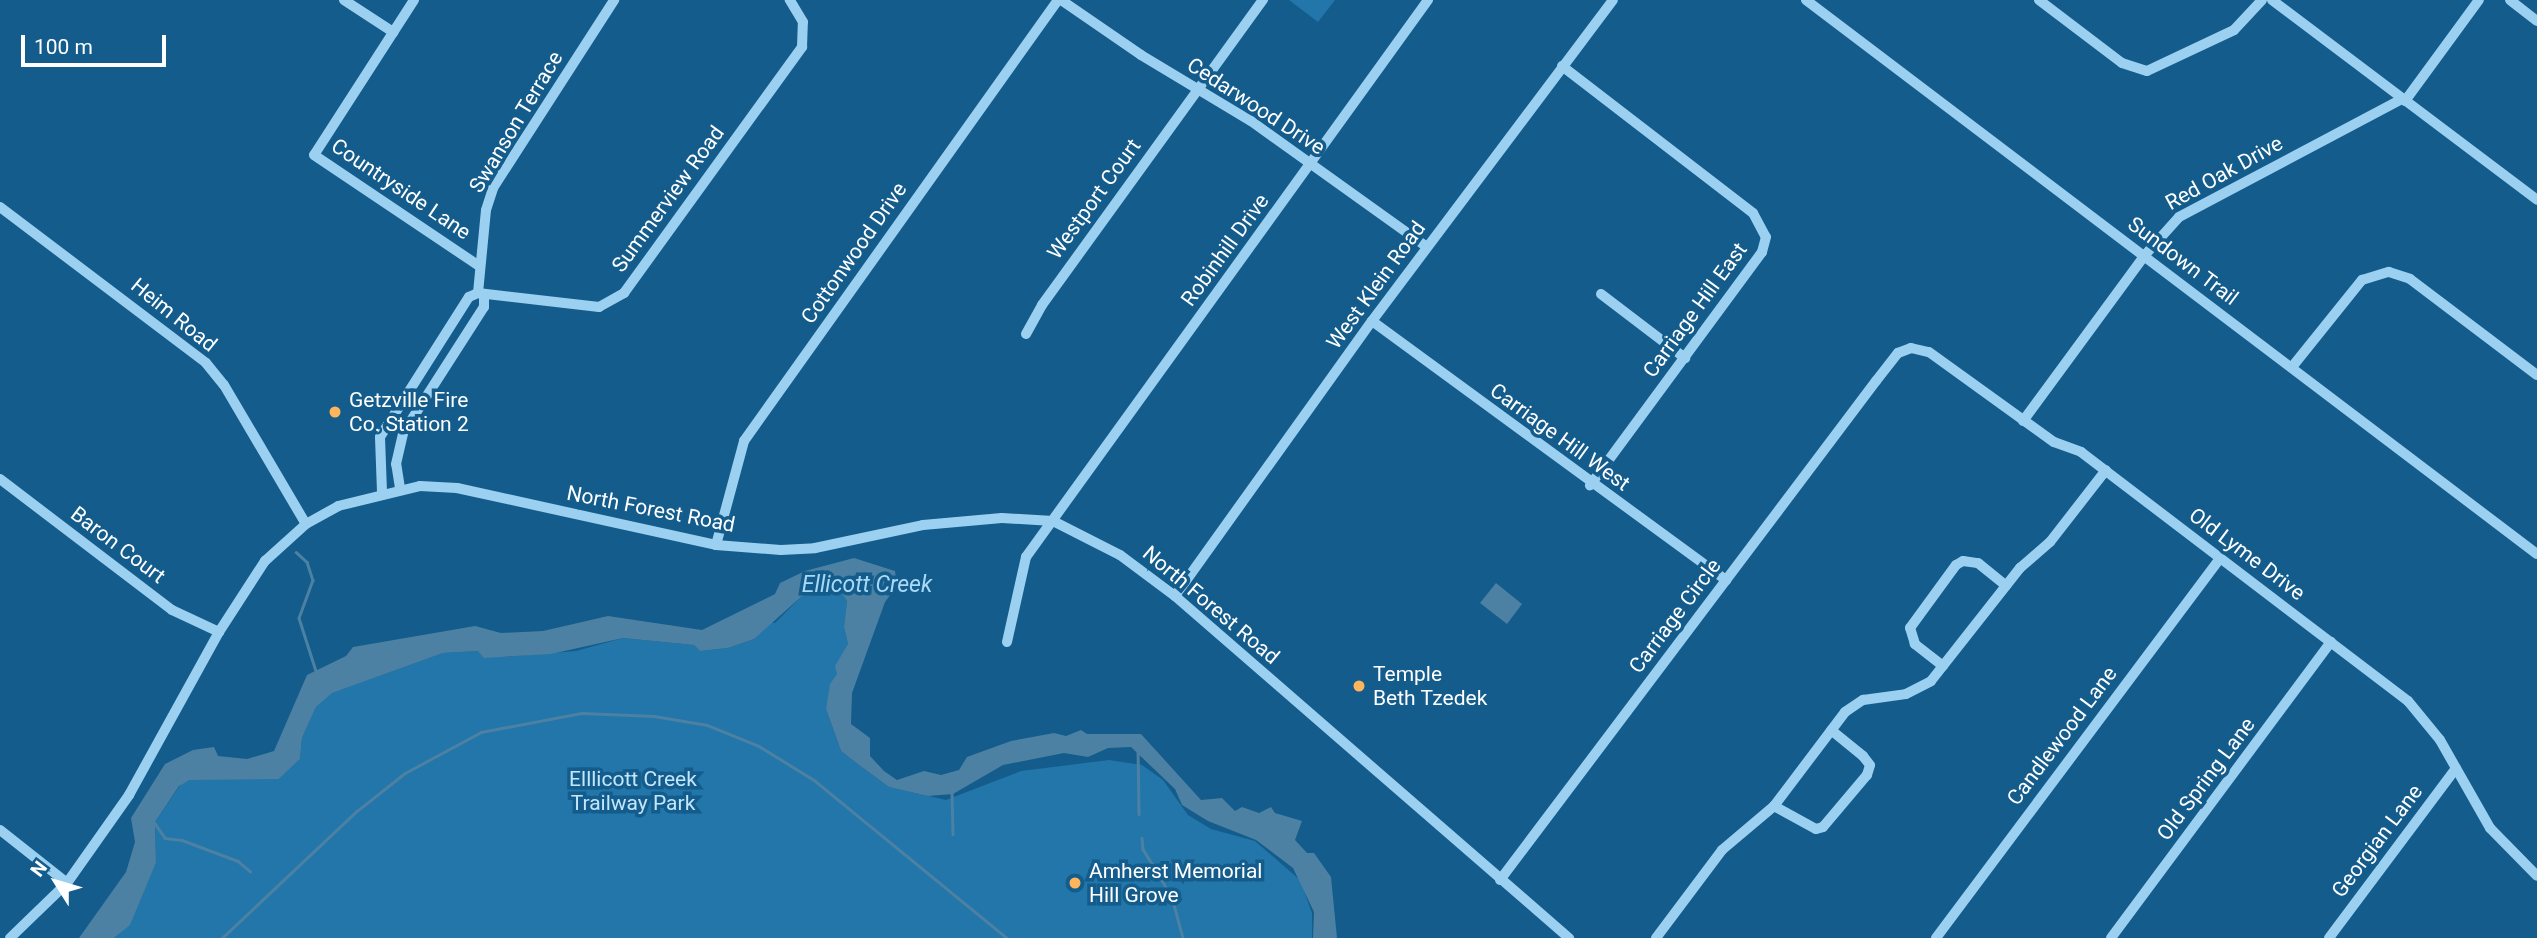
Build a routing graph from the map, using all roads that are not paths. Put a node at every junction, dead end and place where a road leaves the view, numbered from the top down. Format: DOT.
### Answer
graph roads {
  1 [pos="344,0"];
  2 [pos="414,0"];
  3 [pos="614,0"];
  4 [pos="790,0"];
  5 [pos="1060,0"];
  6 [pos="1263,0"];
  7 [pos="1427,0"];
  8 [pos="1613,0"];
  9 [pos="1806,0"];
  10 [pos="2039,0"];
  11 [pos="2262,0"];
  12 [pos="2272,0"];
  13 [pos="2479,0"];
  14 [pos="2510,0"];
  15 [pos="2537,21"];
  16 [pos="393,32"];
  17 [pos="1562,65"];
  18 [pos="1197,89"];
  19 [pos="2403,100"];
  20 [pos="1310,163"];
  21 [pos="2537,200"];
  22 [pos="0,207"];
  23 [pos="1427,247"];
  24 [pos="2144,256"];
  25 [pos="478,265"];
  26 [pos="481,294"];
  27 [pos="1601,294"];
  28 [pos="1372,321"];
  29 [pos="1026,334"];
  30 [pos="1685,358"];
  31 [pos="2292,367"];
  32 [pos="1881,375"];
  33 [pos="2537,375"];
  34 [pos="2023,421"];
  35 [pos="2106,470"];
  36 [pos="0,479"];
  37 [pos="1590,485"];
  38 [pos="400,488"];
  39 [pos="382,492"];
  40 [pos="1053,521"];
  41 [pos="306,524"];
  42 [pos="716,545"];
  43 [pos="2537,554"];
  44 [pos="2220,559"];
  45 [pos="1726,580"];
  46 [pos="2006,586"];
  47 [pos="1175,596"];
  48 [pos="219,632"];
  49 [pos="1007,642"];
  50 [pos="2331,642"];
  51 [pos="1943,666"];
  52 [pos="1831,730"];
  53 [pos="2456,768"];
  54 [pos="1774,806"];
  55 [pos="0,830"];
  56 [pos="2537,876"];
  57 [pos="1500,880"];
  58 [pos="67,883"];
  59 [pos="10,938"];
  60 [pos="1569,938"];
  61 [pos="1656,938"];
  62 [pos="1936,938"];
  63 [pos="2111,938"];
  64 [pos="2329,938"];
  1 -- 16 [label="street"];
  2 -- 16 [label="street, Countryside Lane"];
  3 -- 25 [label="street, Swanson Terrace"];
  4 -- 26 [label="street, Summerview Road"];
  5 -- 18 [label="street, Cedarwood Drive"];
  5 -- 42 [label="street, Cottonwood Drive"];
  6 -- 18 [label="street, Westport Court"];
  7 -- 20 [label="street, Robinhill Drive"];
  8 -- 17 [label="street, West Klein Road"];
  9 -- 24 [label="street, Sundown Trail"];
  10 -- 11 [label="street"];
  12 -- 19 [label="street"];
  13 -- 19 [label="street, Red Oak Drive"];
  14 -- 15 [label="street"];
  16 -- 25 [label="street, Countryside Lane"];
  17 -- 23 [label="street, West Klein Road"];
  17 -- 30 [label="street, Carriage Hill East"];
  18 -- 20 [label="street, Cedarwood Drive"];
  18 -- 29 [label="street, Westport Court"];
  19 -- 21 [label="street"];
  19 -- 24 [label="street, Red Oak Drive"];
  20 -- 23 [label="street, Cedarwood Drive"];
  20 -- 40 [label="street, Robinhill Drive"];
  22 -- 41 [label="street, Heim Road"];
  23 -- 28 [label="street, West Klein Road"];
  24 -- 31 [label="street, Sundown Trail"];
  24 -- 34 [label="street, Red Oak Drive"];
  25 -- 26 [label="street, Swanson Terrace"];
  26 -- 38 [label="street, Swanson Terrace"];
  26 -- 39 [label="street"];
  27 -- 30 [label="street"];
  28 -- 37 [label="street, Carriage Hill West"];
  28 -- 47 [label="street, West Klein Road"];
  30 -- 37 [label="street, Carriage Hill East"];
  31 -- 33 [label="street"];
  31 -- 43 [label="street, Sundown Trail"];
  32 -- 34 [label="street, Old Lyme Drive"];
  32 -- 45 [label="street, Carriage Circle"];
  34 -- 35 [label="street, Old Lyme Drive"];
  35 -- 44 [label="street, Old Lyme Drive"];
  35 -- 46 [label="street"];
  36 -- 48 [label="street, Baron Court"];
  37 -- 45 [label="street, Carriage Hill West"];
  38 -- 39 [label="street, North Forest Road"];
  38 -- 42 [label="street, North Forest Road"];
  39 -- 41 [label="street, North Forest Road"];
  40 -- 42 [label="street, North Forest Road"];
  40 -- 47 [label="street, North Forest Road"];
  40 -- 49 [label="street, Robinhill Drive"];
  41 -- 48 [label="street, North Forest Road"];
  44 -- 50 [label="street, Old Lyme Drive"];
  44 -- 62 [label="street, Candlewood Lane"];
  45 -- 57 [label="street, Carriage Circle"];
  46 -- 51 [label="street"];
  46 -- 51 [label="street"];
  47 -- 57 [label="street, North Forest Road"];
  48 -- 58 [label="street, North Forest Road"];
  50 -- 53 [label="street, Old Lyme Drive"];
  50 -- 63 [label="street, Old Spring Lane"];
  51 -- 52 [label="street"];
  52 -- 54 [label="street"];
  52 -- 54 [label="street"];
  53 -- 56 [label="street, Old Lyme Drive"];
  53 -- 64 [label="street, Georgian Lane"];
  54 -- 61 [label="street"];
  55 -- 58 [label="street"];
  57 -- 60 [label="street, North Forest Road"];
  58 -- 59 [label="street, North Forest Road"];
}
